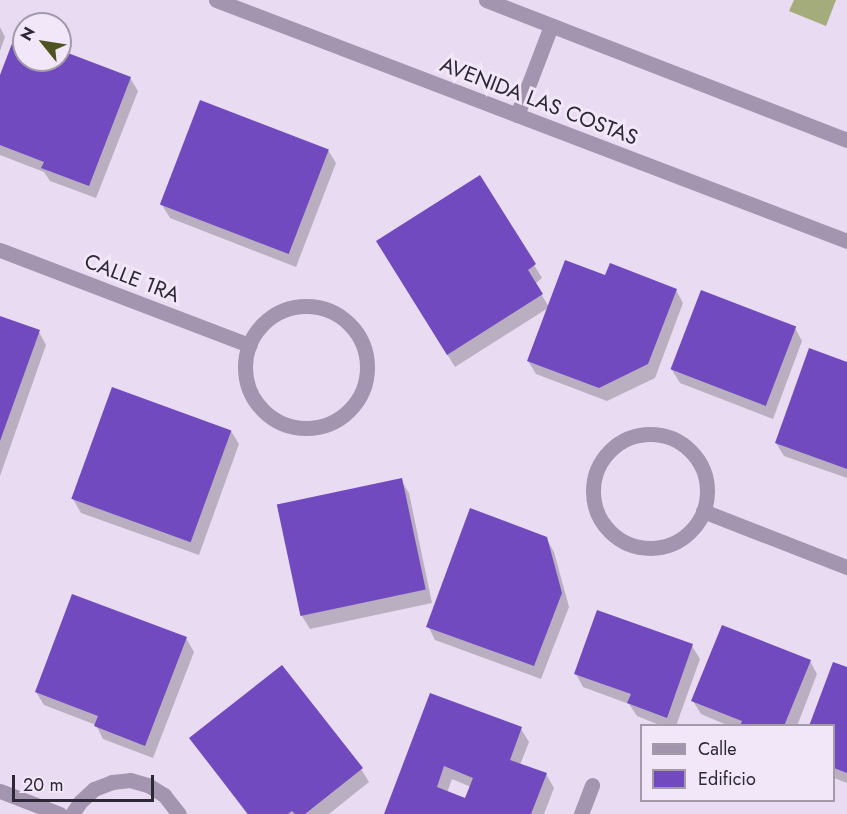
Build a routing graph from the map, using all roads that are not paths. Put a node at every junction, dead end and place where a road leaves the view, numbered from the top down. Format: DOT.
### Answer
graph roads {
  1 [pos="216,0"];
  2 [pos="486,0"];
  3 [pos="551,26"];
  4 [pos="517,115"];
  5 [pos="847,140"];
  6 [pos="847,241"];
  7 [pos="0,250"];
  8 [pos="249,345"];
  9 [pos="703,511"];
  10 [pos="847,567"];
  11 [pos="592,785"];
  12 [pos="0,791"];
  13 [pos="60,814"];
  14 [pos="72,814"];
  15 [pos="178,814"];
  16 [pos="581,814"];
  1 -- 4 [label="street, AVENIDA LAS COSTAS"];
  2 -- 3 [label="street"];
  3 -- 4 [label="street"];
  3 -- 5 [label="street"];
  4 -- 6 [label="street, AVENIDA LAS COSTAS"];
  7 -- 8 [label="street, CALLE 1RA"];
  8 -- 8 [label="street"];
  9 -- 9 [label="street"];
  9 -- 10 [label="street"];
  11 -- 16 [label="street"];
  12 -- 13 [label="street"];
  14 -- 15 [label="street"];
}
